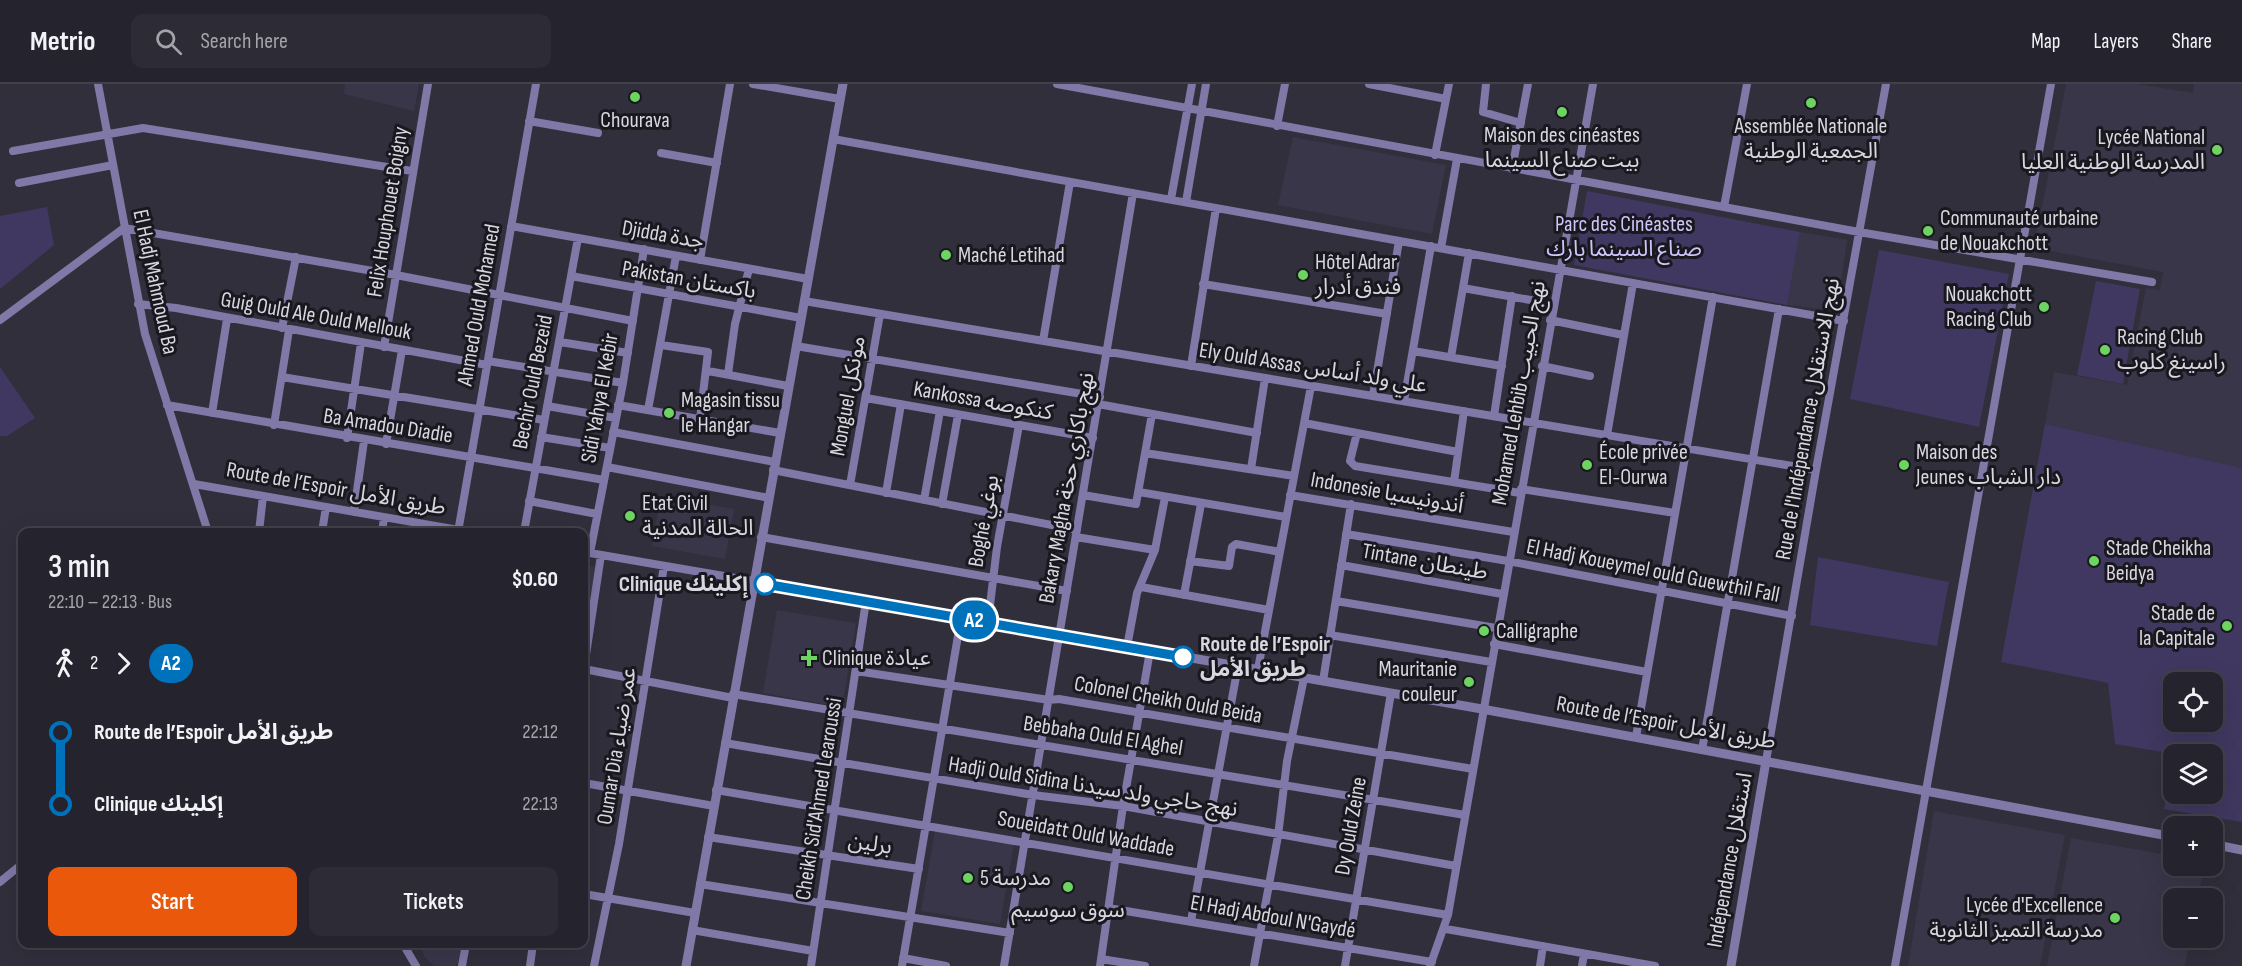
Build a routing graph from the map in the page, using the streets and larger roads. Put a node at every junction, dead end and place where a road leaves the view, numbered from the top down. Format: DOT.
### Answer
graph roads {
  1 [pos="98,84"];
  2 [pos="428,84"];
  3 [pos="536,84"];
  4 [pos="730,84"];
  5 [pos="753,84"];
  6 [pos="843,84"];
  7 [pos="1057,84"];
  8 [pos="1192,84"];
  9 [pos="1206,84"];
  10 [pos="1285,84"];
  11 [pos="1369,84"];
  12 [pos="1449,84"];
  13 [pos="1486,84"];
  14 [pos="1528,84"];
  15 [pos="1593,84"];
  16 [pos="1747,84"];
  17 [pos="1886,84"];
  18 [pos="2051,84"];
  19 [pos="1093,87"];
  20 [pos="1415,88"];
  21 [pos="840,99"];
  22 [pos="1446,99"];
  23 [pos="1188,108"];
  24 [pos="1203,112"];
  25 [pos="529,121"];
  26 [pos="1521,123"];
  27 [pos="1277,126"];
  28 [pos="107,133"];
  29 [pos="598,133"];
  30 [pos="833,139"];
  31 [pos="13,151"];
  32 [pos="661,153"];
  33 [pos="1435,155"];
  34 [pos="1456,159"];
  35 [pos="717,163"];
  36 [pos="113,165"];
  37 [pos="1512,169"];
  38 [pos="412,171"];
  39 [pos="1575,180"];
  40 [pos="1070,182"];
  41 [pos="19,183"];
  42 [pos="1133,193"];
  43 [pos="1171,199"];
  44 [pos="1186,202"];
  45 [pos="1724,207"];
  46 [pos="1216,208"];
  47 [pos="511,226"];
  48 [pos="124,228"];
  49 [pos="1859,232"];
  50 [pos="578,238"];
  51 [pos="1399,241"];
  52 [pos="1431,246"];
  53 [pos="1441,248"];
  54 [pos="644,249"];
  55 [pos="1469,253"];
  56 [pos="676,256"];
  57 [pos="296,257"];
  58 [pos="2019,259"];
  59 [pos="700,260"];
  60 [pos="749,269"];
  61 [pos="1559,269"];
  62 [pos="396,276"];
  63 [pos="571,276"];
  64 [pos="808,279"];
  65 [pos="2152,282"];
  66 [pos="1633,283"];
  67 [pos="1203,284"];
  68 [pos="1463,288"];
  69 [pos="638,289"];
  70 [pos="670,294"];
  71 [pos="499,295"];
  72 [pos="1512,296"];
  73 [pos="1713,297"];
  74 [pos="804,301"];
  75 [pos="138,304"];
  76 [pos="1553,304"];
  77 [pos="566,308"];
  78 [pos="740,308"];
  79 [pos="1779,309"];
  80 [pos="880,314"];
  81 [pos="1388,314"];
  82 [pos="801,318"];
  83 [pos="227,319"];
  84 [pos="0,320"];
  85 [pos="1550,320"];
  86 [pos="633,321"];
  87 [pos="1844,321"];
  88 [pos="285,329"];
  89 [pos="1623,335"];
  90 [pos="1043,341"];
  91 [pos="560,342"];
  92 [pos="361,343"];
  93 [pos="661,345"];
  94 [pos="796,346"];
  95 [pos="384,347"];
  96 [pos="402,350"];
  97 [pos="1413,351"];
  98 [pos="1108,352"];
  99 [pos="628,353"];
  100 [pos="1451,357"];
  101 [pos="873,359"];
  102 [pos="487,363"];
  103 [pos="1191,366"];
  104 [pos="1502,366"];
  105 [pos="1542,366"];
  106 [pos="555,371"];
  107 [pos="708,371"];
  108 [pos="728,374"];
  109 [pos="1590,375"];
  110 [pos="282,376"];
  111 [pos="1265,378"];
  112 [pos="623,383"];
  113 [pos="788,386"];
  114 [pos="1311,386"];
  115 [pos="354,388"];
  116 [pos="394,395"];
  117 [pos="1373,396"];
  118 [pos="866,398"];
  119 [pos="1099,401"];
  120 [pos="1404,401"];
  121 [pos="902,404"];
  122 [pos="167,405"];
  123 [pos="618,405"];
  124 [pos="547,406"];
  125 [pos="479,409"];
  126 [pos="648,410"];
  127 [pos="940,411"];
  128 [pos="1464,411"];
  129 [pos="212,413"];
  130 [pos="1152,414"];
  131 [pos="958,415"];
  132 [pos="1494,416"];
  133 [pos="616,418"];
  134 [pos="700,419"];
  135 [pos="544,420"];
  136 [pos="1304,423"];
  137 [pos="1532,423"];
  138 [pos="274,425"];
  139 [pos="1019,425"];
  140 [pos="614,432"];
  141 [pos="780,433"];
  142 [pos="1257,433"];
  143 [pos="1358,433"];
  144 [pos="1607,435"];
  145 [pos="541,437"];
  146 [pos="347,438"];
  147 [pos="1093,438"];
  148 [pos="364,441"];
  149 [pos="386,444"];
  150 [pos="610,448"];
  151 [pos="1687,448"];
  152 [pos="1458,452"];
  153 [pos="1145,453"];
  154 [pos="471,458"];
  155 [pos="1752,459"];
  156 [pos="606,466"];
  157 [pos="774,466"];
  158 [pos="534,468"];
  159 [pos="1251,469"];
  160 [pos="1816,470"];
  161 [pos="1294,476"];
  162 [pos="604,480"];
  163 [pos="1454,482"];
  164 [pos="194,484"];
  165 [pos="850,485"];
  166 [pos="1520,491"];
  167 [pos="1139,492"];
  168 [pos="886,493"];
  169 [pos="1083,495"];
  170 [pos="1290,495"];
  171 [pos="263,496"];
  172 [pos="1165,497"];
  173 [pos="769,498"];
  174 [pos="924,500"];
  175 [pos="529,501"];
  176 [pos="942,504"];
  177 [pos="1201,504"];
  178 [pos="1351,504"];
  179 [pos="326,507"];
  180 [pos="354,512"];
  181 [pos="1675,513"];
  182 [pos="597,514"];
  183 [pos="1004,515"];
  184 [pos="1286,517"];
  185 [pos="384,518"];
  186 [pos="207,528"];
  187 [pos="259,528"];
  188 [pos="323,528"];
  189 [pos="383,528"];
  190 [pos="441,528"];
  191 [pos="459,528"];
  192 [pos="525,528"];
  193 [pos="1513,532"];
  194 [pos="1077,533"];
  195 [pos="1346,534"];
  196 [pos="761,537"];
  197 [pos="588,549"];
  198 [pos="1155,550"];
  199 [pos="1280,552"];
  200 [pos="588,553"];
  201 [pos="601,555"];
  202 [pos="1190,561"];
  203 [pos="1508,561"];
  204 [pos="1341,565"];
  205 [pos="664,566"];
  206 [pos="993,579"];
  207 [pos="753,582"];
  208 [pos="1141,588"];
  209 [pos="1067,591"];
  210 [pos="1661,592"];
  211 [pos="1502,594"];
  212 [pos="1184,595"];
  213 [pos="866,601"];
  214 [pos="1336,601"];
  215 [pos="1727,604"];
  216 [pos="1269,610"];
  217 [pos="1791,616"];
  218 [pos="961,618"];
  219 [pos="988,622"];
  220 [pos="1496,628"];
  221 [pos="1060,635"];
  222 [pos="1330,635"];
  223 [pos="588,641"];
  224 [pos="1494,644"];
  225 [pos="1127,647"];
  226 [pos="1150,651"];
  227 [pos="1491,662"];
  228 [pos="1238,666"];
  229 [pos="588,669"];
  230 [pos="1258,669"];
  231 [pos="856,671"];
  232 [pos="1647,672"];
  233 [pos="1304,678"];
  234 [pos="645,680"];
  235 [pos="1323,681"];
  236 [pos="950,685"];
  237 [pos="1391,693"];
  238 [pos="733,696"];
  239 [pos="1049,700"];
  240 [pos="1482,709"];
  241 [pos="850,713"];
  242 [pos="1138,713"];
  243 [pos="943,728"];
  244 [pos="1227,729"];
  245 [pos="1636,737"];
  246 [pos="1292,740"];
  247 [pos="725,743"];
  248 [pos="1042,744"];
  249 [pos="1702,750"];
  250 [pos="1381,754"];
  251 [pos="1131,759"];
  252 [pos="1766,761"];
  253 [pos="843,763"];
  254 [pos="1473,769"];
  255 [pos="1218,774"];
  256 [pos="935,778"];
  257 [pos="588,784"];
  258 [pos="1283,784"];
  259 [pos="716,790"];
  260 [pos="1926,790"];
  261 [pos="628,791"];
  262 [pos="1033,795"];
  263 [pos="1373,800"];
  264 [pos="714,806"];
  265 [pos="1123,806"];
  266 [pos="836,810"];
  267 [pos="1466,815"];
  268 [pos="1210,823"];
  269 [pos="927,825"];
  270 [pos="2163,835"];
  271 [pos="1278,836"];
  272 [pos="708,837"];
  273 [pos="1025,842"];
  274 [pos="2223,846"];
  275 [pos="2242,850"];
  276 [pos="1365,851"];
  277 [pos="830,856"];
  278 [pos="1116,857"];
  279 [pos="1456,866"];
  280 [pos="18,867"];
  281 [pos="919,869"];
  282 [pos="1200,872"];
  283 [pos="0,882"];
  284 [pos="700,884"];
  285 [pos="1269,885"];
  286 [pos="588,895"];
  287 [pos="608,898"];
  288 [pos="1356,900"];
  289 [pos="821,905"];
  290 [pos="1108,908"];
  291 [pos="695,913"];
  292 [pos="1449,915"];
  293 [pos="910,919"];
  294 [pos="1191,921"];
  295 [pos="1446,929"];
  296 [pos="692,930"];
  297 [pos="1010,933"];
  298 [pos="1260,933"];
  299 [pos="1543,946"];
  300 [pos="405,948"];
  301 [pos="465,948"];
  302 [pos="532,948"];
  303 [pos="1348,948"];
  304 [pos="813,951"];
  305 [pos="1584,954"];
  306 [pos="902,962"];
  307 [pos="1100,962"];
  308 [pos="1431,964"];
  309 [pos="416,966"];
  310 [pos="462,966"];
  311 [pos="530,966"];
  312 [pos="594,966"];
  313 [pos="686,966"];
  314 [pos="811,966"];
  315 [pos="946,966"];
  316 [pos="1004,966"];
  317 [pos="1145,966"];
  318 [pos="1254,966"];
  319 [pos="1345,966"];
  320 [pos="1540,966"];
  321 [pos="1582,966"];
  322 [pos="1655,966"];
  323 [pos="1731,966"];
  324 [pos="1895,966"];
  1 -- 28 [label="street, El Hadj Mahmoud Ba"];
  2 -- 38 [label="street, Felix Houphouet Boigny"];
  3 -- 25 [label="street, Ahmed Ould Mohamed"];
  4 -- 35 [label="street"];
  5 -- 21 [label="street"];
  6 -- 21 [label="street"];
  7 -- 19 [label="street"];
  8 -- 23 [label="street"];
  9 -- 24 [label="street"];
  10 -- 27 [label="street"];
  11 -- 20 [label="street"];
  12 -- 22 [label="street"];
  13 -- 26 [label="street"];
  14 -- 26 [label="street"];
  15 -- 39 [label="street, Mohamed Lehbib نهج الحبيب"];
  16 -- 45 [label="street"];
  17 -- 49 [label="street, Rue de l'Indépendance نهج الاستقلال"];
  18 -- 58 [label="street"];
  19 -- 23 [label="street"];
  20 -- 22 [label="street"];
  21 -- 30 [label="street"];
  22 -- 33 [label="street"];
  23 -- 24 [label="street"];
  23 -- 43 [label="street"];
  24 -- 27 [label="street"];
  24 -- 44 [label="street"];
  25 -- 29 [label="street"];
  25 -- 47 [label="street, Ahmed Ould Mohamed"];
  26 -- 37 [label="street"];
  27 -- 33 [label="street"];
  28 -- 31 [label="street"];
  28 -- 36 [label="street, El Hadj Mahmoud Ba"];
  28 -- 38 [label="street"];
  30 -- 40 [label="street"];
  30 -- 64 [label="street"];
  32 -- 35 [label="street"];
  33 -- 34 [label="street"];
  34 -- 37 [label="street"];
  34 -- 53 [label="street"];
  35 -- 59 [label="street"];
  36 -- 41 [label="street"];
  36 -- 48 [label="street, El Hadj Mahmoud Ba"];
  37 -- 39 [label="street"];
  38 -- 62 [label="street, Felix Houphouet Boigny"];
  39 -- 45 [label="street"];
  39 -- 61 [label="street, Mohamed Lehbib نهج الحبيب"];
  40 -- 42 [label="street"];
  40 -- 90 [label="street"];
  42 -- 43 [label="street"];
  42 -- 98 [label="street, Bakary Magha نهج باكاري حخة"];
  43 -- 44 [label="street"];
  44 -- 46 [label="street"];
  45 -- 49 [label="street"];
  46 -- 51 [label="street"];
  46 -- 67 [label="street"];
  47 -- 50 [label="street, Djidda جدة"];
  47 -- 71 [label="street, Ahmed Ould Mohamed"];
  48 -- 57 [label="street"];
  48 -- 75 [label="street, El Hadj Mahmoud Ba"];
  48 -- 84 [label="street"];
  49 -- 58 [label="street"];
  49 -- 87 [label="street, Rue de l'Indépendance نهج الاستقلال"];
  50 -- 54 [label="street, Djidda جدة"];
  50 -- 63 [label="street, Bechir Ould Bezeid"];
  51 -- 52 [label="street"];
  51 -- 81 [label="street"];
  52 -- 53 [label="street"];
  52 -- 97 [label="street"];
  53 -- 55 [label="street"];
  54 -- 56 [label="street, Djidda جدة"];
  54 -- 69 [label="street, Sidi Yahya El Kebir"];
  55 -- 61 [label="street"];
  55 -- 68 [label="street"];
  56 -- 59 [label="street, Djidda جدة"];
  56 -- 70 [label="street"];
  57 -- 62 [label="street"];
  57 -- 88 [label="street"];
  58 -- 65 [label="street"];
  58 -- 260 [label="street"];
  59 -- 60 [label="street, Djidda جدة"];
  60 -- 64 [label="street, Djidda جدة"];
  60 -- 78 [label="street"];
  61 -- 66 [label="street"];
  61 -- 76 [label="street, Mohamed Lehbib نهج الحبيب"];
  62 -- 71 [label="street"];
  62 -- 95 [label="street, Felix Houphouet Boigny"];
  63 -- 69 [label="street, Pakistan باكستان"];
  63 -- 77 [label="street, Bechir Ould Bezeid"];
  64 -- 74 [label="street"];
  66 -- 73 [label="street"];
  66 -- 89 [label="street"];
  67 -- 81 [label="street"];
  67 -- 103 [label="street"];
  68 -- 72 [label="street"];
  68 -- 100 [label="street"];
  69 -- 70 [label="street, Pakistan باكستان"];
  69 -- 86 [label="street, Sidi Yahya El Kebir"];
  70 -- 78 [label="street, Pakistan باكستان"];
  70 -- 93 [label="street"];
  71 -- 77 [label="street"];
  71 -- 102 [label="street, Ahmed Ould Mohamed"];
  72 -- 76 [label="street"];
  72 -- 104 [label="street"];
  73 -- 79 [label="street"];
  73 -- 151 [label="street"];
  74 -- 80 [label="street, Ely Ould Assas علي ولد أساس"];
  74 -- 82 [label="street"];
  75 -- 83 [label="street, Guig Ould Ale Ould Mellouk"];
  75 -- 122 [label="street, El Hadj Mahmoud Ba"];
  76 -- 85 [label="street, Mohamed Lehbib نهج الحبيب"];
  77 -- 86 [label="street"];
  77 -- 91 [label="street, Bechir Ould Bezeid"];
  78 -- 82 [label="street, Pakistan باكستان"];
  78 -- 108 [label="street"];
  79 -- 87 [label="street"];
  79 -- 155 [label="street"];
  80 -- 90 [label="street, Ely Ould Assas علي ولد أساس"];
  80 -- 101 [label="street, Monguel مونكل"];
  81 -- 117 [label="street"];
  82 -- 94 [label="street"];
  83 -- 88 [label="street, Guig Ould Ale Ould Mellouk"];
  83 -- 129 [label="street"];
  85 -- 89 [label="street"];
  85 -- 105 [label="street, Mohamed Lehbib نهج الحبيب"];
  86 -- 99 [label="street, Sidi Yahya El Kebir"];
  87 -- 160 [label="street, Rue de l'Indépendance نهج الاستقلال"];
  88 -- 92 [label="street, Guig Ould Ale Ould Mellouk"];
  88 -- 110 [label="street"];
  89 -- 144 [label="street"];
  90 -- 98 [label="street, Ely Ould Assas علي ولد أساس"];
  91 -- 99 [label="street"];
  91 -- 106 [label="street, Bechir Ould Bezeid"];
  92 -- 95 [label="street, Guig Ould Ale Ould Mellouk"];
  92 -- 115 [label="street"];
  93 -- 107 [label="street"];
  93 -- 126 [label="street"];
  94 -- 101 [label="street"];
  94 -- 113 [label="street"];
  95 -- 96 [label="street, Guig Ould Ale Ould Mellouk"];
  96 -- 102 [label="street, Guig Ould Ale Ould Mellouk"];
  96 -- 116 [label="street"];
  97 -- 100 [label="street"];
  97 -- 120 [label="street"];
  98 -- 103 [label="street, Ely Ould Assas علي ولد أساس"];
  98 -- 119 [label="street, Bakary Magha نهج باكاري حخة"];
  99 -- 112 [label="street, Sidi Yahya El Kebir"];
  100 -- 104 [label="street"];
  101 -- 118 [label="street, Monguel مونكل"];
  101 -- 119 [label="street"];
  102 -- 106 [label="street, Guig Ould Ale Ould Mellouk"];
  102 -- 125 [label="street, Ahmed Ould Mohamed"];
  103 -- 111 [label="street, Ely Ould Assas علي ولد أساس"];
  104 -- 132 [label="street"];
  105 -- 109 [label="street"];
  105 -- 137 [label="street, Mohamed Lehbib نهج الحبيب"];
  106 -- 112 [label="street, Guig Ould Ale Ould Mellouk"];
  106 -- 124 [label="street, Bechir Ould Bezeid"];
  107 -- 108 [label="street"];
  107 -- 134 [label="street"];
  108 -- 113 [label="street"];
  110 -- 115 [label="street"];
  110 -- 138 [label="street"];
  111 -- 114 [label="street, Ely Ould Assas علي ولد أساس"];
  111 -- 142 [label="street"];
  112 -- 123 [label="street, Sidi Yahya El Kebir"];
  113 -- 141 [label="street"];
  114 -- 117 [label="street, Ely Ould Assas علي ولد أساس"];
  114 -- 136 [label="street"];
  115 -- 116 [label="street"];
  115 -- 146 [label="street"];
  116 -- 125 [label="street"];
  116 -- 149 [label="street"];
  117 -- 120 [label="street, Ely Ould Assas علي ولد أساس"];
  118 -- 121 [label="street, Kankossa كنكوصه"];
  118 -- 165 [label="street, Monguel مونكل"];
  119 -- 130 [label="street"];
  119 -- 147 [label="street, Bakary Magha نهج باكاري حخة"];
  120 -- 128 [label="street, Ely Ould Assas علي ولد أساس"];
  121 -- 127 [label="street, Kankossa كنكوصه"];
  121 -- 168 [label="street"];
  122 -- 129 [label="street, Ba Amadou Diadie"];
  122 -- 164 [label="street, El Hadj Mahmoud Ba"];
  123 -- 126 [label="street"];
  123 -- 133 [label="street, Sidi Yahya El Kebir"];
  124 -- 133 [label="street"];
  124 -- 135 [label="street, Bechir Ould Bezeid"];
  125 -- 135 [label="street"];
  125 -- 154 [label="street, Ahmed Ould Mohamed"];
  126 -- 134 [label="street"];
  127 -- 131 [label="street, Kankossa كنكوصه"];
  127 -- 174 [label="street"];
  128 -- 132 [label="street, Ely Ould Assas علي ولد أساس"];
  128 -- 152 [label="street"];
  129 -- 138 [label="street, Ba Amadou Diadie"];
  130 -- 142 [label="street"];
  130 -- 153 [label="street"];
  131 -- 139 [label="street, Kankossa كنكوصه"];
  131 -- 176 [label="street"];
  132 -- 137 [label="street, Ely Ould Assas علي ولد أساس"];
  133 -- 140 [label="street, Sidi Yahya El Kebir"];
  134 -- 141 [label="street"];
  135 -- 145 [label="street, Bechir Ould Bezeid"];
  136 -- 143 [label="street"];
  136 -- 161 [label="street"];
  137 -- 144 [label="street, Ely Ould Assas علي ولد أساس"];
  137 -- 166 [label="street, Mohamed Lehbib نهج الحبيب"];
  138 -- 146 [label="street, Ba Amadou Diadie"];
  139 -- 147 [label="street, Kankossa كنكوصه"];
  139 -- 183 [label="street, Boghé بوغي"];
  140 -- 150 [label="street, Sidi Yahya El Kebir"];
  140 -- 157 [label="street"];
  141 -- 157 [label="street"];
  142 -- 159 [label="street"];
  143 -- 152 [label="street"];
  143 -- 163 [label="street"];
  144 -- 151 [label="street, Ely Ould Assas علي ولد أساس"];
  145 -- 150 [label="street"];
  145 -- 158 [label="street, Bechir Ould Bezeid"];
  146 -- 148 [label="street, Ba Amadou Diadie"];
  147 -- 169 [label="street, Bakary Magha نهج باكاري حخة"];
  148 -- 149 [label="street, Ba Amadou Diadie"];
  148 -- 180 [label="street"];
  149 -- 154 [label="street, Ba Amadou Diadie"];
  150 -- 156 [label="street, Sidi Yahya El Kebir"];
  151 -- 155 [label="street, Ely Ould Assas علي ولد أساس"];
  151 -- 181 [label="street"];
  152 -- 163 [label="street"];
  153 -- 159 [label="street"];
  153 -- 167 [label="street"];
  154 -- 158 [label="street, Ba Amadou Diadie"];
  154 -- 191 [label="street, Ahmed Ould Mohamed"];
  155 -- 160 [label="street, Ely Ould Assas علي ولد أساس"];
  155 -- 215 [label="street"];
  156 -- 162 [label="street, Sidi Yahya El Kebir"];
  156 -- 173 [label="street"];
  157 -- 165 [label="street"];
  157 -- 173 [label="street"];
  158 -- 162 [label="street, Ba Amadou Diadie"];
  158 -- 175 [label="street, Bechir Ould Bezeid"];
  159 -- 161 [label="street"];
  160 -- 217 [label="street, Rue de l'Indépendance نهج الاستقلال"];
  161 -- 170 [label="street"];
  162 -- 182 [label="street, Sidi Yahya El Kebir"];
  163 -- 166 [label="street"];
  164 -- 171 [label="street, Route de l’Espoir طريق الأمل"];
  164 -- 186 [label="street, El Hadj Mahmoud Ba"];
  165 -- 168 [label="street"];
  166 -- 181 [label="street"];
  166 -- 193 [label="street, Mohamed Lehbib نهج الحبيب"];
  167 -- 169 [label="street"];
  167 -- 172 [label="street"];
  168 -- 174 [label="street"];
  169 -- 194 [label="street, Bakary Magha نهج باكاري حخة"];
  170 -- 178 [label="street, Indonesie أندونيسيا"];
  170 -- 184 [label="street"];
  171 -- 179 [label="street, Route de l’Espoir طريق الأمل"];
  171 -- 187 [label="street"];
  172 -- 177 [label="street"];
  172 -- 198 [label="street"];
  173 -- 196 [label="street"];
  174 -- 176 [label="street"];
  175 -- 182 [label="street"];
  175 -- 192 [label="street, Bechir Ould Bezeid"];
  176 -- 183 [label="street"];
  177 -- 184 [label="street"];
  177 -- 202 [label="street"];
  178 -- 193 [label="street, Indonesie أندونيسيا"];
  178 -- 195 [label="street"];
  179 -- 180 [label="street, Route de l’Espoir طريق الأمل"];
  179 -- 188 [label="street"];
  180 -- 185 [label="street, Route de l’Espoir طريق الأمل"];
  181 -- 210 [label="street"];
  182 -- 197 [label="street, Sidi Yahya El Kebir"];
  183 -- 194 [label="street"];
  183 -- 206 [label="street, Boghé بوغي"];
  184 -- 199 [label="street"];
  185 -- 189 [label="street"];
  185 -- 190 [label="street, Route de l’Espoir طريق الأمل"];
  193 -- 203 [label="street, Mohamed Lehbib نهج الحبيب"];
  194 -- 198 [label="street"];
  194 -- 209 [label="street, Bakary Magha نهج باكاري حخة"];
  195 -- 203 [label="street, El Hadj Koueymel ould Guewthil Fall"];
  195 -- 204 [label="street"];
  196 -- 206 [label="street"];
  196 -- 207 [label="street"];
  198 -- 208 [label="street"];
  199 -- 202 [label="street"];
  199 -- 216 [label="street"];
  200 -- 201 [label="street, Route de l’Espoir طريق الأمل"];
  201 -- 205 [label="street, Route de l’Espoir طريق الأمل"];
  201 -- 223 [label="street"];
  202 -- 212 [label="street"];
  203 -- 210 [label="street, El Hadj Koueymel ould Guewthil Fall"];
  203 -- 211 [label="street, Mohamed Lehbib نهج الحبيب"];
  204 -- 211 [label="street, Tintane طينطان"];
  204 -- 214 [label="street"];
  205 -- 207 [label="street, Route de l’Espoir طريق الأمل"];
  205 -- 234 [label="street, Oumar Dia عمر ضياء"];
  206 -- 209 [label="street"];
  206 -- 219 [label="street, Boghé بوغي"];
  207 -- 213 [label="street, Route de l’Espoir طريق الأمل"];
  207 -- 238 [label="street"];
  208 -- 212 [label="street"];
  208 -- 225 [label="street"];
  209 -- 221 [label="street, Bakary Magha نهج باكاري حخة"];
  210 -- 215 [label="street, El Hadj Koueymel ould Guewthil Fall"];
  210 -- 232 [label="street"];
  211 -- 220 [label="street, Mohamed Lehbib نهج الحبيب"];
  212 -- 216 [label="street"];
  213 -- 218 [label="street, Route de l’Espoir طريق الأمل"];
  213 -- 231 [label="street, Cheikh Sid'Ahmed Learoussi"];
  214 -- 220 [label="street"];
  214 -- 222 [label="street"];
  215 -- 217 [label="street, El Hadj Koueymel ould Guewthil Fall"];
  215 -- 249 [label="street"];
  216 -- 230 [label="street"];
  217 -- 252 [label="street, Rue de l'Indépendance نهج الاستقلال"];
  218 -- 219 [label="street, Route de l’Espoir طريق الأمل"];
  218 -- 236 [label="street"];
  219 -- 221 [label="street, Route de l’Espoir طريق الأمل"];
  220 -- 224 [label="street, Mohamed Lehbib نهج الحبيب"];
  221 -- 225 [label="street, Route de l’Espoir طريق الأمل"];
  221 -- 239 [label="street, Bakary Magha نهج باكاري حخة"];
  222 -- 227 [label="street"];
  222 -- 235 [label="street"];
  224 -- 227 [label="street, Mohamed Lehbib نهج الحبيب"];
  224 -- 232 [label="street"];
  225 -- 226 [label="street, Route de l’Espoir طريق الأمل"];
  226 -- 228 [label="street, Route de l’Espoir طريق الأمل"];
  226 -- 242 [label="street"];
  227 -- 240 [label="street, Mohamed Lehbib نهج الحبيب"];
  228 -- 230 [label="street, Route de l’Espoir طريق الأمل"];
  228 -- 244 [label="street"];
  229 -- 234 [label="street, Bebbaha Ould El Aghel"];
  230 -- 233 [label="street, Route de l’Espoir طريق الأمل"];
  231 -- 236 [label="street, Colonel Cheikh Ould Beida"];
  231 -- 241 [label="street, Cheikh Sid'Ahmed Learoussi"];
  232 -- 245 [label="street"];
  233 -- 235 [label="street, Route de l’Espoir طريق الأمل"];
  233 -- 246 [label="street"];
  234 -- 238 [label="street, Bebbaha Ould El Aghel"];
  234 -- 261 [label="street, Oumar Dia عمر ضياء"];
  235 -- 237 [label="street, Route de l’Espoir طريق الأمل"];
  236 -- 239 [label="street, Colonel Cheikh Ould Beida"];
  236 -- 243 [label="street"];
  237 -- 240 [label="street, Route de l’Espoir طريق الأمل"];
  237 -- 250 [label="street, Dy Ould Zeine"];
  238 -- 241 [label="street, Bebbaha Ould El Aghel"];
  238 -- 247 [label="street"];
  239 -- 242 [label="street, Colonel Cheikh Ould Beida"];
  239 -- 248 [label="street, Bakary Magha نهج باكاري حخة"];
  240 -- 245 [label="street, Route de l’Espoir طريق الأمل"];
  240 -- 254 [label="street, Mohamed Lehbib نهج الحبيب"];
  241 -- 243 [label="street, Bebbaha Ould El Aghel"];
  241 -- 253 [label="street, Cheikh Sid'Ahmed Learoussi"];
  242 -- 244 [label="street, Colonel Cheikh Ould Beida"];
  242 -- 251 [label="street"];
  243 -- 248 [label="street, Bebbaha Ould El Aghel"];
  243 -- 256 [label="street"];
  244 -- 246 [label="street, Colonel Cheikh Ould Beida"];
  244 -- 255 [label="street"];
  245 -- 249 [label="street, Route de l’Espoir طريق الأمل"];
  246 -- 250 [label="street, Colonel Cheikh Ould Beida"];
  246 -- 258 [label="street"];
  247 -- 253 [label="street, Hadji Ould Sidina نهج حاجي ولد سيدنا"];
  247 -- 259 [label="street"];
  248 -- 251 [label="street, Bebbaha Ould El Aghel"];
  248 -- 262 [label="street, Bakary Magha نهج باكاري حخة"];
  249 -- 252 [label="street, Route de l’Espoir طريق الأمل"];
  250 -- 254 [label="street, Colonel Cheikh Ould Beida"];
  250 -- 263 [label="street, Dy Ould Zeine"];
  251 -- 255 [label="street, Bebbaha Ould El Aghel"];
  251 -- 265 [label="street"];
  252 -- 260 [label="street, Route de l’Espoir طريق الأمل"];
  252 -- 323 [label="street, Indépendance استقلال"];
  253 -- 256 [label="street, Hadji Ould Sidina نهج حاجي ولد سيدنا"];
  253 -- 266 [label="street, Cheikh Sid'Ahmed Learoussi"];
  254 -- 267 [label="street, Mohamed Lehbib نهج الحبيب"];
  255 -- 258 [label="street, Bebbaha Ould El Aghel"];
  255 -- 268 [label="street"];
  256 -- 262 [label="street, Hadji Ould Sidina نهج حاجي ولد سيدنا"];
  256 -- 269 [label="street"];
  257 -- 261 [label="street"];
  258 -- 263 [label="street, Bebbaha Ould El Aghel"];
  258 -- 271 [label="street"];
  259 -- 264 [label="street"];
  259 -- 266 [label="street, Soueidatt Ould Waddade"];
  260 -- 270 [label="street, Route de l’Espoir طريق الأمل"];
  260 -- 324 [label="street"];
  261 -- 264 [label="street"];
  261 -- 287 [label="street, Oumar Dia عمر ضياء"];
  262 -- 265 [label="street, Hadji Ould Sidina نهج حاجي ولد سيدنا"];
  262 -- 273 [label="street, Bakary Magha نهج باكاري حخة"];
  263 -- 267 [label="street, Bebbaha Ould El Aghel"];
  263 -- 276 [label="street, Dy Ould Zeine"];
  264 -- 272 [label="street"];
  265 -- 268 [label="street, Hadji Ould Sidina نهج حاجي ولد سيدنا"];
  265 -- 278 [label="street"];
  266 -- 269 [label="street, Soueidatt Ould Waddade"];
  266 -- 277 [label="street, Cheikh Sid'Ahmed Learoussi"];
  267 -- 279 [label="street, Mohamed Lehbib نهج الحبيب"];
  268 -- 271 [label="street, Hadji Ould Sidina نهج حاجي ولد سيدنا"];
  268 -- 282 [label="street"];
  269 -- 273 [label="street, Soueidatt Ould Waddade"];
  269 -- 281 [label="street"];
  271 -- 276 [label="street, Hadji Ould Sidina نهج حاجي ولد سيدنا"];
  271 -- 285 [label="street"];
  272 -- 277 [label="street, برلين"];
  272 -- 284 [label="street"];
  273 -- 278 [label="street, Soueidatt Ould Waddade"];
  273 -- 297 [label="street, Bakary Magha نهج باكاري حخة"];
  274 -- 275 [label="street"];
  276 -- 279 [label="street, Hadji Ould Sidina نهج حاجي ولد سيدنا"];
  276 -- 288 [label="street, Dy Ould Zeine"];
  277 -- 281 [label="street, برلين"];
  277 -- 289 [label="street, Cheikh Sid'Ahmed Learoussi"];
  278 -- 282 [label="street, Soueidatt Ould Waddade"];
  278 -- 290 [label="street"];
  279 -- 292 [label="street, Mohamed Lehbib نهج الحبيب"];
  280 -- 283 [label="street"];
  281 -- 293 [label="street"];
  282 -- 285 [label="street, Soueidatt Ould Waddade"];
  282 -- 294 [label="street"];
  284 -- 289 [label="street"];
  284 -- 291 [label="street"];
  285 -- 288 [label="street, Soueidatt Ould Waddade"];
  285 -- 298 [label="street"];
  286 -- 287 [label="street"];
  287 -- 291 [label="street"];
  287 -- 312 [label="street, Oumar Dia عمر ضياء"];
  288 -- 292 [label="street, Soueidatt Ould Waddade"];
  288 -- 303 [label="street, Dy Ould Zeine"];
  289 -- 293 [label="street"];
  289 -- 304 [label="street, Cheikh Sid'Ahmed Learoussi"];
  290 -- 294 [label="street, El Hadj Abdoul N'Gaydé"];
  290 -- 307 [label="street"];
  291 -- 296 [label="street"];
  292 -- 295 [label="street, Mohamed Lehbib نهج الحبيب"];
  293 -- 297 [label="street"];
  293 -- 306 [label="street"];
  294 -- 298 [label="street, El Hadj Abdoul N'Gaydé"];
  295 -- 299 [label="street"];
  295 -- 308 [label="street, Mohamed Lehbib نهج الحبيب"];
  296 -- 304 [label="street"];
  296 -- 313 [label="street"];
  297 -- 316 [label="street, Bakary Magha نهج باكاري حخة"];
  298 -- 303 [label="street, El Hadj Abdoul N'Gaydé"];
  298 -- 318 [label="street"];
  299 -- 305 [label="street"];
  299 -- 320 [label="street"];
  300 -- 309 [label="street"];
  301 -- 310 [label="street"];
  302 -- 311 [label="street"];
  303 -- 308 [label="street, El Hadj Abdoul N'Gaydé"];
  303 -- 319 [label="street, Dy Ould Zeine"];
  304 -- 314 [label="street, Cheikh Sid'Ahmed Learoussi"];
  305 -- 321 [label="street"];
  305 -- 322 [label="street"];
  306 -- 315 [label="street"];
  307 -- 317 [label="street"];
}
